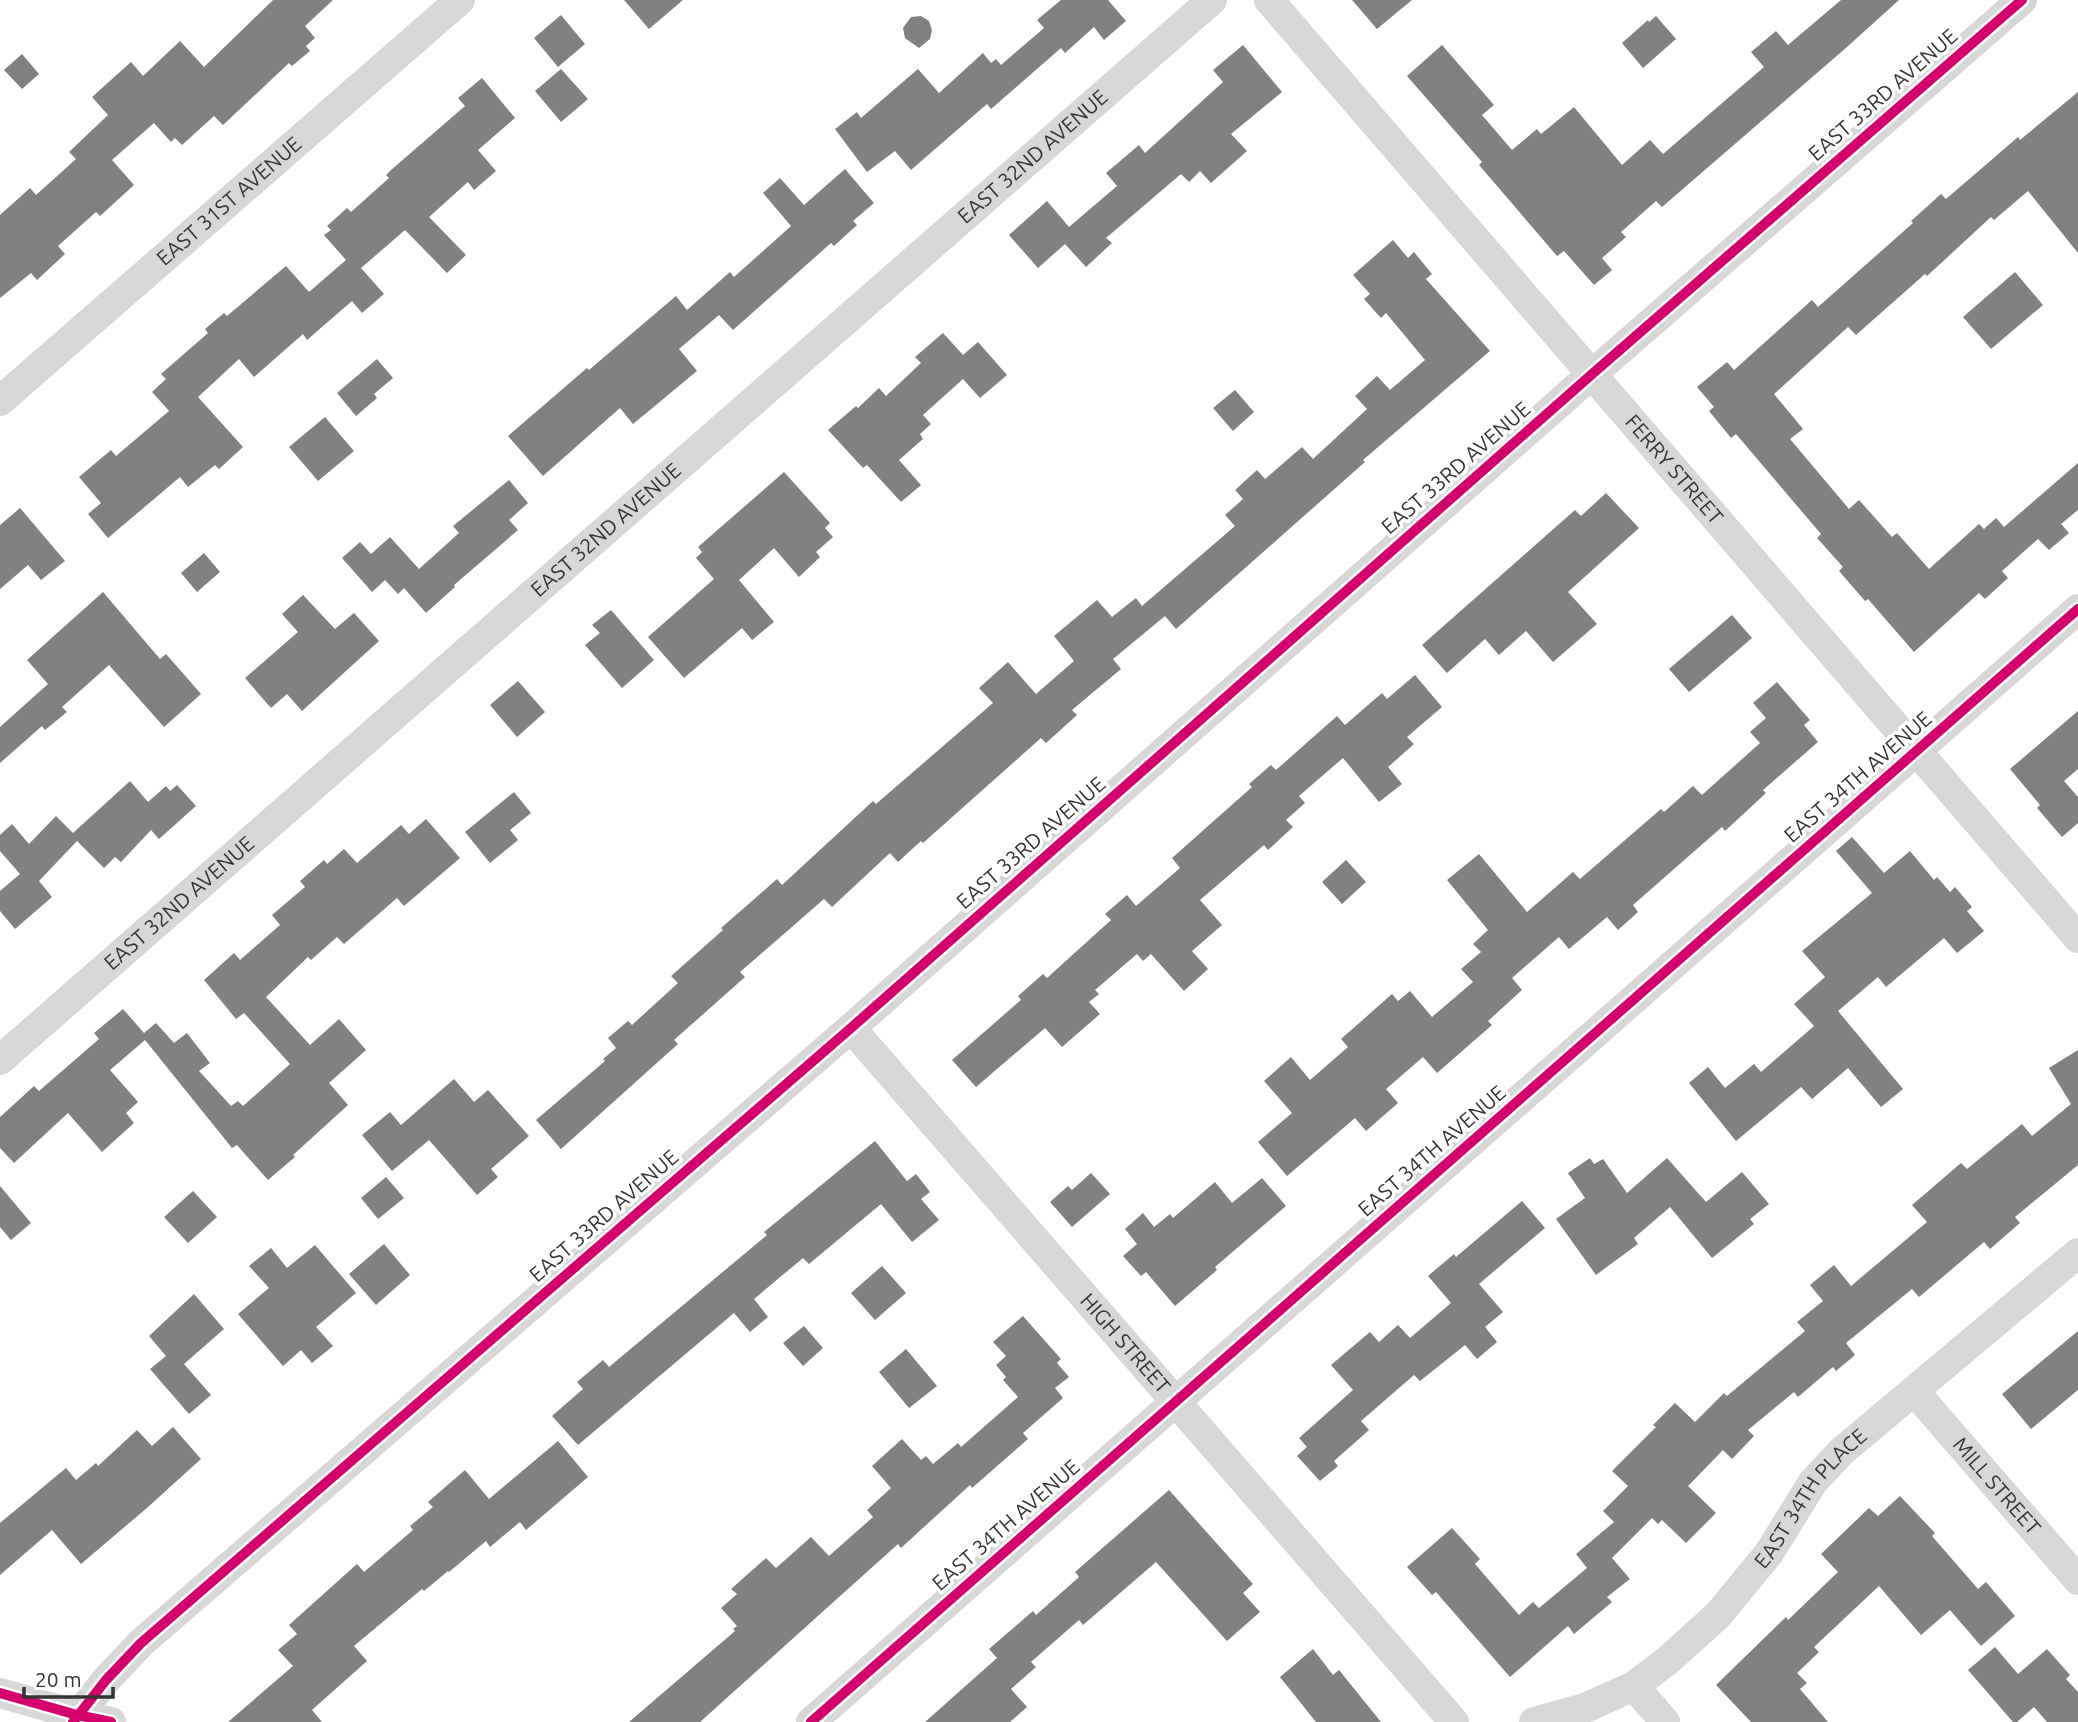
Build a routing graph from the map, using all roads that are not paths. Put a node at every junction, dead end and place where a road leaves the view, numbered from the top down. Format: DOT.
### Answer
graph roads {
  1 [pos="460,0"];
  2 [pos="1212,0"];
  3 [pos="1269,0"];
  4 [pos="2022,0"];
  5 [pos="1591,375"];
  6 [pos="0,401"];
  7 [pos="2078,609"];
  8 [pos="1916,751"];
  9 [pos="2078,938"];
  10 [pos="851,1028"];
  11 [pos="0,1060"];
  12 [pos="2078,1253"];
  13 [pos="1914,1391"];
  14 [pos="1175,1402"];
  15 [pos="2078,1580"];
  16 [pos="1634,1686"];
  17 [pos="0,1693"];
  18 [pos="75,1719"];
  19 [pos="111,1722"];
  20 [pos="811,1722"];
  21 [pos="1454,1722"];
  22 [pos="1534,1722"];
  23 [pos="1665,1722"];
  1 -- 6 [label="street, EAST 31ST AVENUE"];
  2 -- 11 [label="street, EAST 32ND AVENUE"];
  3 -- 5 [label="street, FERRY STREET"];
  4 -- 5 [label="street, EAST 33RD AVENUE"];
  5 -- 8 [label="street, FERRY STREET"];
  5 -- 10 [label="street, EAST 33RD AVENUE"];
  7 -- 8 [label="street, EAST 34TH AVENUE"];
  8 -- 9 [label="street, FERRY STREET"];
  8 -- 14 [label="street, EAST 34TH AVENUE"];
  10 -- 14 [label="street, HIGH STREET"];
  10 -- 18 [label="street, EAST 33RD AVENUE"];
  12 -- 13 [label="street, EAST 34TH PLACE"];
  13 -- 15 [label="street, MILL STREET"];
  13 -- 16 [label="street, EAST 34TH PLACE"];
  14 -- 20 [label="street, EAST 34TH AVENUE"];
  14 -- 21 [label="street, HIGH STREET"];
  16 -- 22 [label="street, EAST 34TH PLACE"];
  16 -- 23 [label="street"];
  17 -- 18 [label="street"];
  18 -- 19 [label="street"];
}
